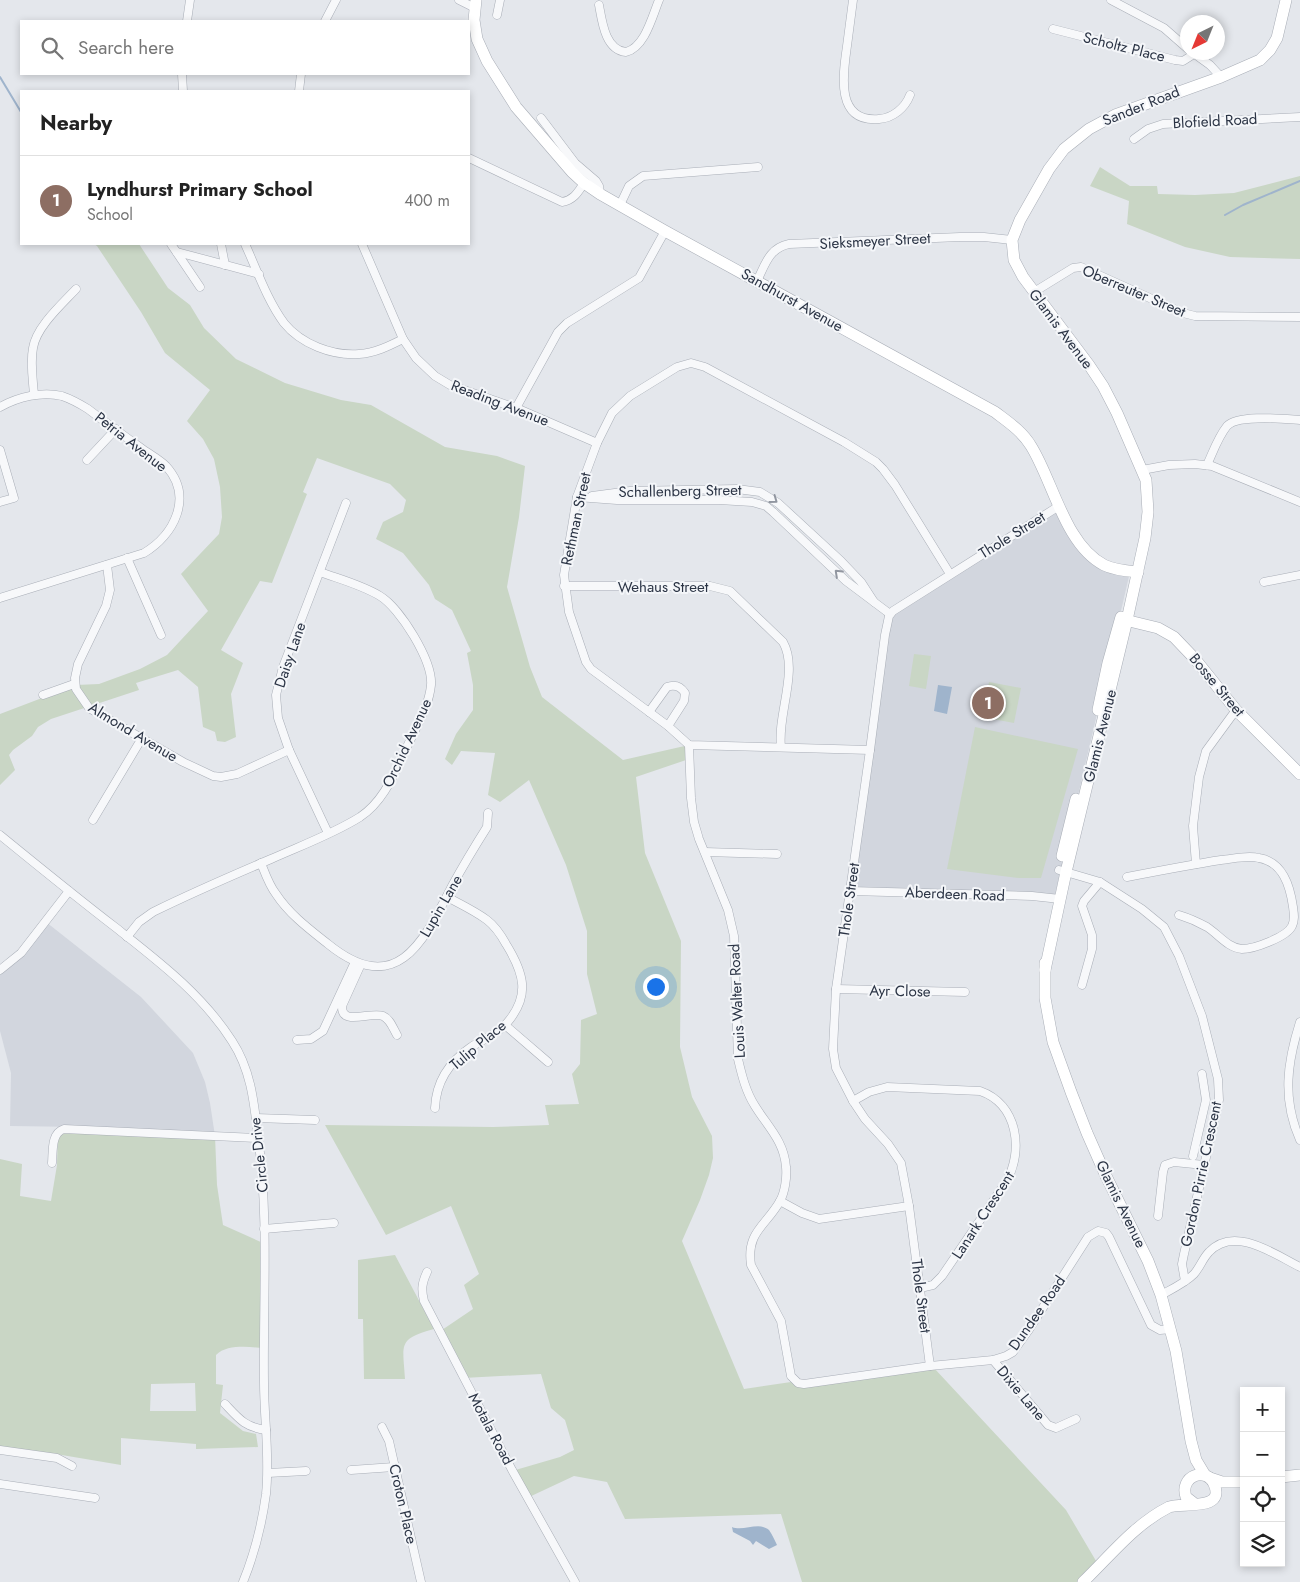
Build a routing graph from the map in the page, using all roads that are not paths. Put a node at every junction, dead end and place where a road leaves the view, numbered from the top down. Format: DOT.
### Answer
graph roads {
  1 [pos="190,0"];
  2 [pos="336,0"];
  3 [pos="458,0"];
  4 [pos="500,0"];
  5 [pos="658,0"];
  6 [pos="853,0"];
  7 [pos="1111,0"];
  8 [pos="1286,0"];
  9 [pos="476,4"];
  10 [pos="599,6"];
  11 [pos="497,15"];
  12 [pos="187,20"];
  13 [pos="326,20"];
  14 [pos="1053,29"];
  15 [pos="1180,42"];
  16 [pos="1180,60"];
  17 [pos="1204,60"];
  18 [pos="182,75"];
  19 [pos="301,75"];
  20 [pos="1221,77"];
  21 [pos="183,90"];
  22 [pos="299,90"];
  23 [pos="910,95"];
  24 [pos="1300,117"];
  25 [pos="540,118"];
  26 [pos="1134,139"];
  27 [pos="470,158"];
  28 [pos="758,168"];
  29 [pos="584,183"];
  30 [pos="600,194"];
  31 [pos="620,205"];
  32 [pos="665,230"];
  33 [pos="1012,240"];
  34 [pos="172,245"];
  35 [pos="222,245"];
  36 [pos="245,245"];
  37 [pos="362,245"];
  38 [pos="178,252"];
  39 [pos="225,265"];
  40 [pos="259,274"];
  41 [pos="757,281"];
  42 [pos="200,287"];
  43 [pos="76,289"];
  44 [pos="1034,292"];
  45 [pos="1300,317"];
  46 [pos="403,339"];
  47 [pos="34,396"];
  48 [pos="0,407"];
  49 [pos="516,408"];
  50 [pos="1300,420"];
  51 [pos="116,429"];
  52 [pos="596,443"];
  53 [pos="0,450"];
  54 [pos="87,460"];
  55 [pos="1207,465"];
  56 [pos="1142,470"];
  57 [pos="589,497"];
  58 [pos="577,498"];
  59 [pos="0,502"];
  60 [pos="1300,502"];
  61 [pos="346,503"];
  62 [pos="1059,506"];
  63 [pos="127,558"];
  64 [pos="107,565"];
  65 [pos="320,572"];
  66 [pos="1134,572"];
  67 [pos="950,574"];
  68 [pos="1300,574"];
  69 [pos="1264,582"];
  70 [pos="564,586"];
  71 [pos="0,598"];
  72 [pos="875,603"];
  73 [pos="890,614"];
  74 [pos="1124,619"];
  75 [pos="161,635"];
  76 [pos="74,684"];
  77 [pos="43,695"];
  78 [pos="1236,710"];
  79 [pos="649,712"];
  80 [pos="668,726"];
  81 [pos="142,738"];
  82 [pos="689,745"];
  83 [pos="781,747"];
  84 [pos="289,750"];
  85 [pos="870,750"];
  86 [pos="1300,774"];
  87 [pos="488,813"];
  88 [pos="93,820"];
  89 [pos="328,833"];
  90 [pos="0,835"];
  91 [pos="705,852"];
  92 [pos="777,854"];
  93 [pos="261,863"];
  94 [pos="1196,864"];
  95 [pos="1062,871"];
  96 [pos="1127,877"];
  97 [pos="1100,882"];
  98 [pos="69,891"];
  99 [pos="850,891"];
  100 [pos="447,897"];
  101 [pos="1057,899"];
  102 [pos="1179,915"];
  103 [pos="127,937"];
  104 [pos="358,963"];
  105 [pos="0,970"];
  106 [pos="1082,985"];
  107 [pos="836,989"];
  108 [pos="965,992"];
  109 [pos="1300,1022"];
  110 [pos="505,1025"];
  111 [pos="397,1035"];
  112 [pos="297,1040"];
  113 [pos="548,1062"];
  114 [pos="1202,1074"];
  115 [pos="853,1101"];
  116 [pos="435,1108"];
  117 [pos="256,1118"];
  118 [pos="315,1120"];
  119 [pos="258,1138"];
  120 [pos="1300,1140"];
  121 [pos="1193,1156"];
  122 [pos="52,1163"];
  123 [pos="1204,1165"];
  124 [pos="780,1201"];
  125 [pos="909,1206"];
  126 [pos="1158,1216"];
  127 [pos="334,1223"];
  128 [pos="264,1230"];
  129 [pos="1300,1267"];
  130 [pos="427,1272"];
  131 [pos="1185,1281"];
  132 [pos="920,1288"];
  133 [pos="1162,1295"];
  134 [pos="1171,1328"];
  135 [pos="994,1360"];
  136 [pos="930,1366"];
  137 [pos="796,1382"];
  138 [pos="225,1404"];
  139 [pos="1076,1419"];
  140 [pos="382,1427"];
  141 [pos="266,1430"];
  142 [pos="1191,1441"];
  143 [pos="0,1450"];
  144 [pos="72,1466"];
  145 [pos="394,1467"];
  146 [pos="351,1470"];
  147 [pos="306,1471"];
  148 [pos="268,1473"];
  149 [pos="1300,1475"];
  150 [pos="1207,1477"];
  151 [pos="1285,1477"];
  152 [pos="1187,1482"];
  153 [pos="1240,1483"];
  154 [pos="0,1484"];
  155 [pos="1240,1484"];
  156 [pos="1214,1496"];
  157 [pos="95,1498"];
  158 [pos="1195,1504"];
  159 [pos="1172,1506"];
  160 [pos="243,1582"];
  161 [pos="421,1582"];
  162 [pos="575,1582"];
  163 [pos="1083,1582"];
  1 -- 12 [label="street"];
  2 -- 13 [label="street"];
  3 -- 9 [label="street"];
  4 -- 11 [label="street"];
  5 -- 10 [label="street"];
  6 -- 23 [label="street"];
  7 -- 15 [label="street"];
  8 -- 20 [label="main road, Sander Road"];
  9 -- 29 [label="main road, Sandhurst Avenue"];
  14 -- 16 [label="street, Scholtz Place"];
  17 -- 20 [label="street"];
  18 -- 21 [label="street"];
  19 -- 22 [label="street"];
  20 -- 33 [label="main road, Sander Road"];
  24 -- 26 [label="street, Blofield Road"];
  25 -- 30 [label="street"];
  27 -- 29 [label="street"];
  28 -- 31 [label="street"];
  29 -- 30 [label="main road, Sandhurst Avenue"];
  30 -- 31 [label="main road, Sandhurst Avenue"];
  31 -- 32 [label="main road, Sandhurst Avenue"];
  32 -- 41 [label="main road, Sandhurst Avenue"];
  32 -- 49 [label="street"];
  33 -- 41 [label="street, Sieksmeyer Street"];
  33 -- 44 [label="main road, Glamis Avenue"];
  34 -- 38 [label="street"];
  35 -- 39 [label="street"];
  36 -- 40 [label="street"];
  37 -- 46 [label="street, Reading Avenue"];
  38 -- 39 [label="street"];
  38 -- 42 [label="street"];
  39 -- 40 [label="street"];
  40 -- 46 [label="street"];
  41 -- 62 [label="main road, Sandhurst Avenue"];
  43 -- 47 [label="street"];
  44 -- 45 [label="street, Oberreuter Street"];
  44 -- 56 [label="main road, Glamis Avenue"];
  46 -- 49 [label="street, Reading Avenue"];
  47 -- 48 [label="street, Petria Avenue"];
  47 -- 51 [label="street, Petria Avenue"];
  49 -- 52 [label="street, Reading Avenue"];
  50 -- 55 [label="street"];
  51 -- 54 [label="street"];
  51 -- 63 [label="street, Petria Avenue"];
  52 -- 58 [label="street, Rethman Street"];
  52 -- 67 [label="street, Rethman Street"];
  53 -- 59 [label="street"];
  55 -- 56 [label="street"];
  55 -- 60 [label="street"];
  56 -- 66 [label="main road, Glamis Avenue"];
  57 -- 58 [label="street, Schallenberg Street"];
  72 -- 57 [label="street, Schallenberg Street, one-way"];
  57 -- 72 [label="street, Schallenberg Street, one-way"];
  58 -- 70 [label="street, Rethman Street"];
  61 -- 65 [label="street, Daisy Lane"];
  62 -- 66 [label="main road, Sandhurst Avenue"];
  62 -- 67 [label="street, Thole Street"];
  63 -- 64 [label="street, Petria Avenue"];
  63 -- 75 [label="street"];
  64 -- 71 [label="street, Petria Avenue"];
  64 -- 76 [label="street"];
  65 -- 84 [label="street, Daisy Lane"];
  65 -- 89 [label="street, Orchid Avenue"];
  66 -- 74 [label="main road, Glamis Avenue"];
  67 -- 73 [label="street, Thole Street"];
  68 -- 69 [label="street"];
  70 -- 79 [label="street, Rethman Street"];
  70 -- 83 [label="street, Wehaus Street"];
  72 -- 73 [label="street, Schallenberg Street"];
  73 -- 85 [label="street, Thole Street"];
  74 -- 78 [label="main road, Bosse Street"];
  74 -- 95 [label="main road, Glamis Avenue"];
  76 -- 77 [label="street"];
  76 -- 81 [label="street, Almond Avenue"];
  78 -- 86 [label="main road, Bosse Street"];
  78 -- 94 [label="street"];
  79 -- 80 [label="street, Rethman Street"];
  79 -- 80 [label="street"];
  80 -- 82 [label="street, Rethman Street"];
  81 -- 84 [label="street, Almond Avenue"];
  81 -- 88 [label="street"];
  82 -- 83 [label="street"];
  82 -- 91 [label="street, Louis Walter Road"];
  83 -- 85 [label="street"];
  84 -- 89 [label="street, Daisy Lane"];
  85 -- 99 [label="street, Thole Street"];
  87 -- 100 [label="street, Lupin Lane"];
  89 -- 93 [label="street, Orchid Avenue"];
  90 -- 98 [label="street, Circle Drive"];
  91 -- 92 [label="street"];
  91 -- 124 [label="street, Louis Walter Road"];
  93 -- 103 [label="street, Orchid Avenue"];
  93 -- 104 [label="street, Lupin Lane"];
  94 -- 96 [label="street"];
  94 -- 102 [label="street"];
  95 -- 97 [label="street, Gordon Pirrie Crescent"];
  95 -- 101 [label="main road, Glamis Avenue"];
  97 -- 106 [label="street"];
  97 -- 123 [label="street, Gordon Pirrie Crescent"];
  98 -- 103 [label="street, Circle Drive"];
  98 -- 105 [label="street"];
  99 -- 101 [label="street, Aberdeen Road"];
  99 -- 107 [label="street, Thole Street"];
  100 -- 104 [label="street, Lupin Lane"];
  100 -- 110 [label="street, Tulip Place"];
  101 -- 133 [label="main road, Glamis Avenue"];
  103 -- 117 [label="street, Circle Drive"];
  104 -- 111 [label="street"];
  104 -- 112 [label="street"];
  107 -- 108 [label="street, Ayr Close"];
  107 -- 115 [label="street, Thole Street"];
  109 -- 120 [label="street"];
  110 -- 113 [label="street"];
  110 -- 116 [label="street, Tulip Place"];
  114 -- 121 [label="street"];
  115 -- 125 [label="street, Thole Street"];
  115 -- 132 [label="street, Lanark Crescent"];
  117 -- 118 [label="street"];
  117 -- 119 [label="street, Circle Drive"];
  119 -- 122 [label="street"];
  119 -- 128 [label="street, Circle Drive"];
  123 -- 126 [label="street"];
  123 -- 131 [label="street, Gordon Pirrie Crescent"];
  124 -- 125 [label="street"];
  124 -- 137 [label="street, Louis Walter Road"];
  125 -- 132 [label="street, Thole Street"];
  127 -- 128 [label="street"];
  128 -- 141 [label="street, Circle Drive"];
  129 -- 131 [label="street"];
  130 -- 162 [label="street, Motala Road"];
  131 -- 133 [label="street"];
  132 -- 136 [label="street, Thole Street"];
  133 -- 134 [label="main road, Glamis Avenue"];
  134 -- 135 [label="street, Dundee Road"];
  134 -- 142 [label="main road, Glamis Avenue"];
  135 -- 136 [label="street, Dundee Road"];
  135 -- 139 [label="street, Dixie Lane"];
  136 -- 137 [label="street, Dundee Road"];
  138 -- 141 [label="street"];
  140 -- 145 [label="street, Croton Place"];
  141 -- 148 [label="street, Circle Drive"];
  142 -- 150 [label="main road, Glamis Avenue"];
  142 -- 152 [label="main road, Glamis Avenue"];
  143 -- 144 [label="street"];
  145 -- 146 [label="street"];
  145 -- 161 [label="street, Croton Place"];
  147 -- 148 [label="street"];
  148 -- 160 [label="street, Circle Drive"];
  149 -- 151 [label="main road"];
  150 -- 152 [label="main road"];
  150 -- 153 [label="main road"];
  150 -- 156 [label="main road"];
  152 -- 158 [label="main road"];
  152 -- 159 [label="main road"];
  154 -- 157 [label="street"];
  155 -- 156 [label="main road"];
  156 -- 158 [label="main road"];
  158 -- 159 [label="main road"];
  159 -- 163 [label="main road"];
}
